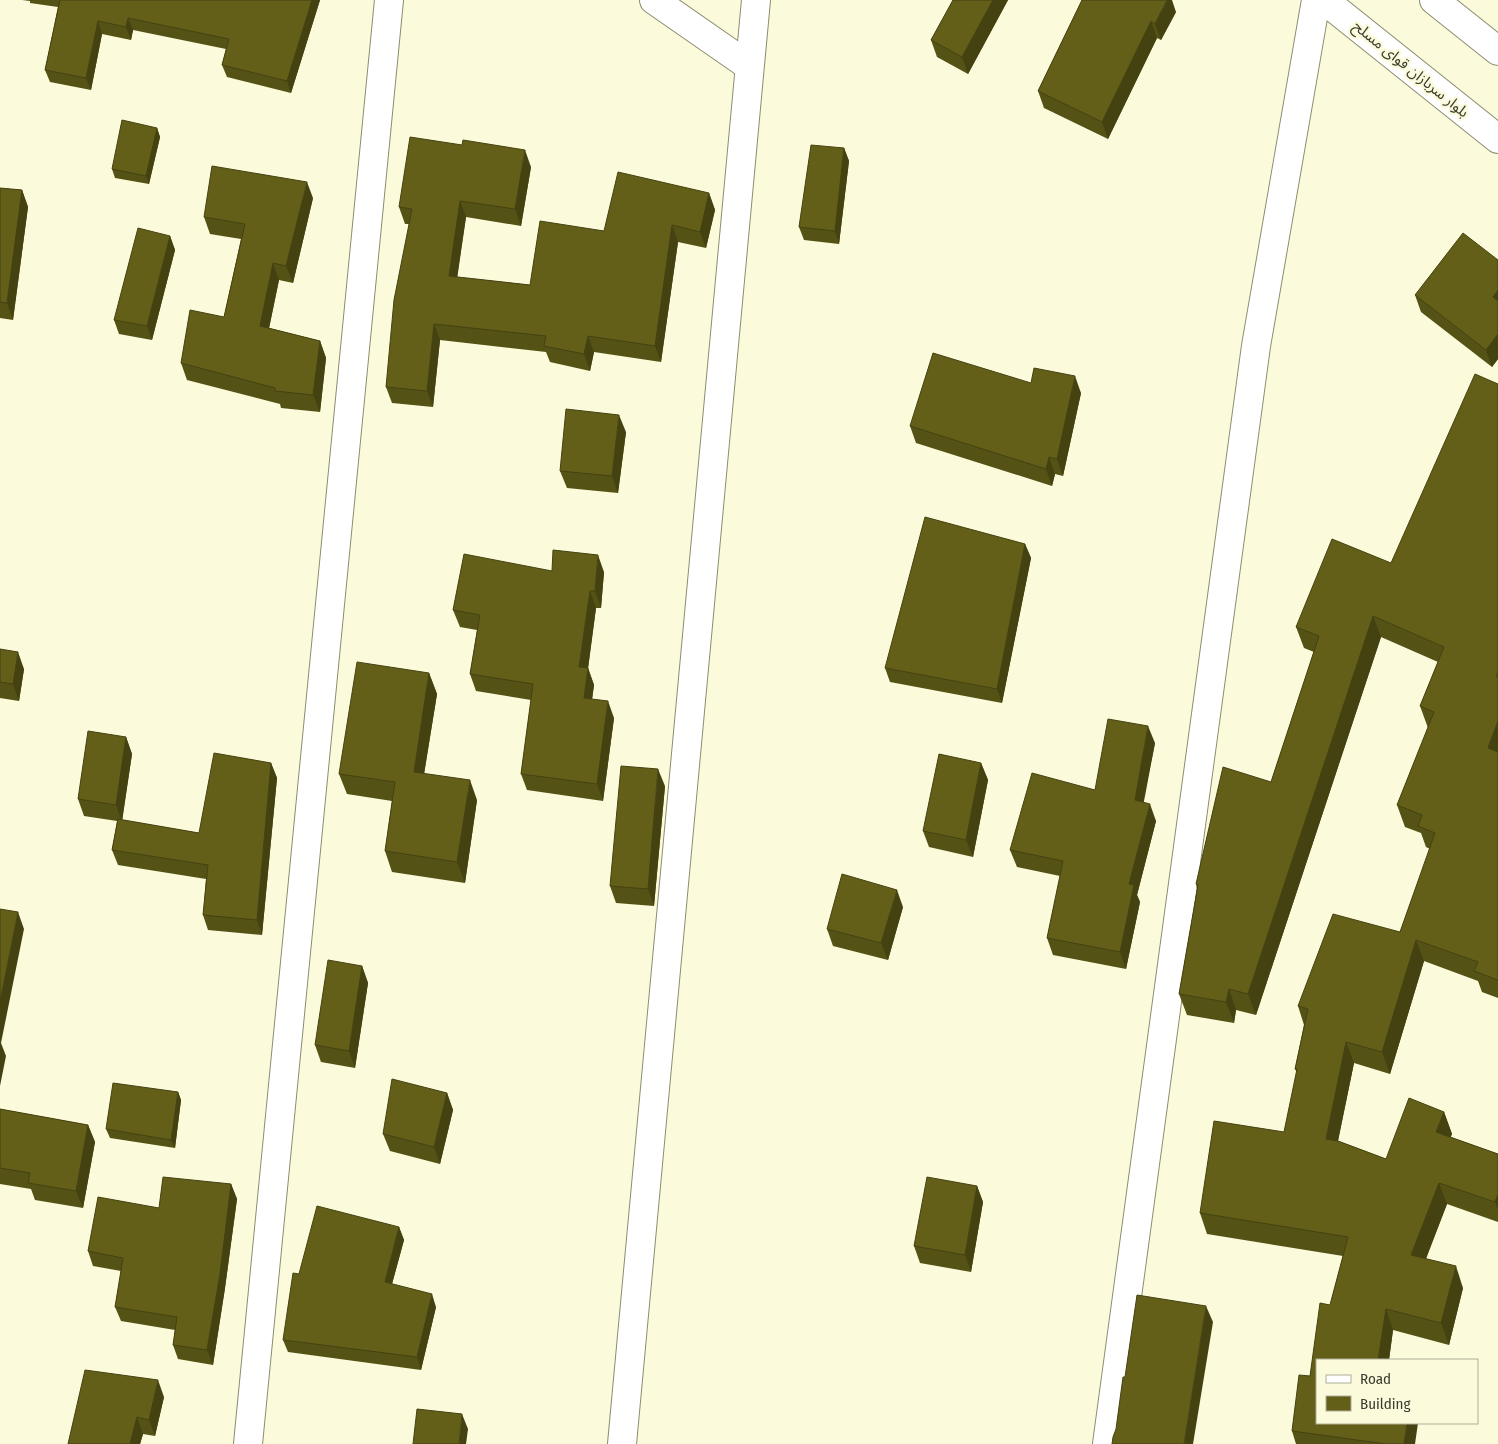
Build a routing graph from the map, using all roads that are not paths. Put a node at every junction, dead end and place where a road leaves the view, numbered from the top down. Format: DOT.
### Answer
graph roads {
  1 [pos="389,0"];
  2 [pos="654,0"];
  3 [pos="756,0"];
  4 [pos="1316,0"];
  5 [pos="1324,0"];
  6 [pos="1434,0"];
  7 [pos="1498,51"];
  8 [pos="749,66"];
  9 [pos="1498,139"];
  10 [pos="248,1444"];
  11 [pos="622,1444"];
  12 [pos="1107,1444"];
  1 -- 10 [label="street"];
  2 -- 8 [label="street"];
  3 -- 8 [label="street"];
  4 -- 12 [label="street"];
  5 -- 9 [label="street, بلوار سربازان قوای مسلح"];
  6 -- 7 [label="street"];
  8 -- 11 [label="street"];
}
